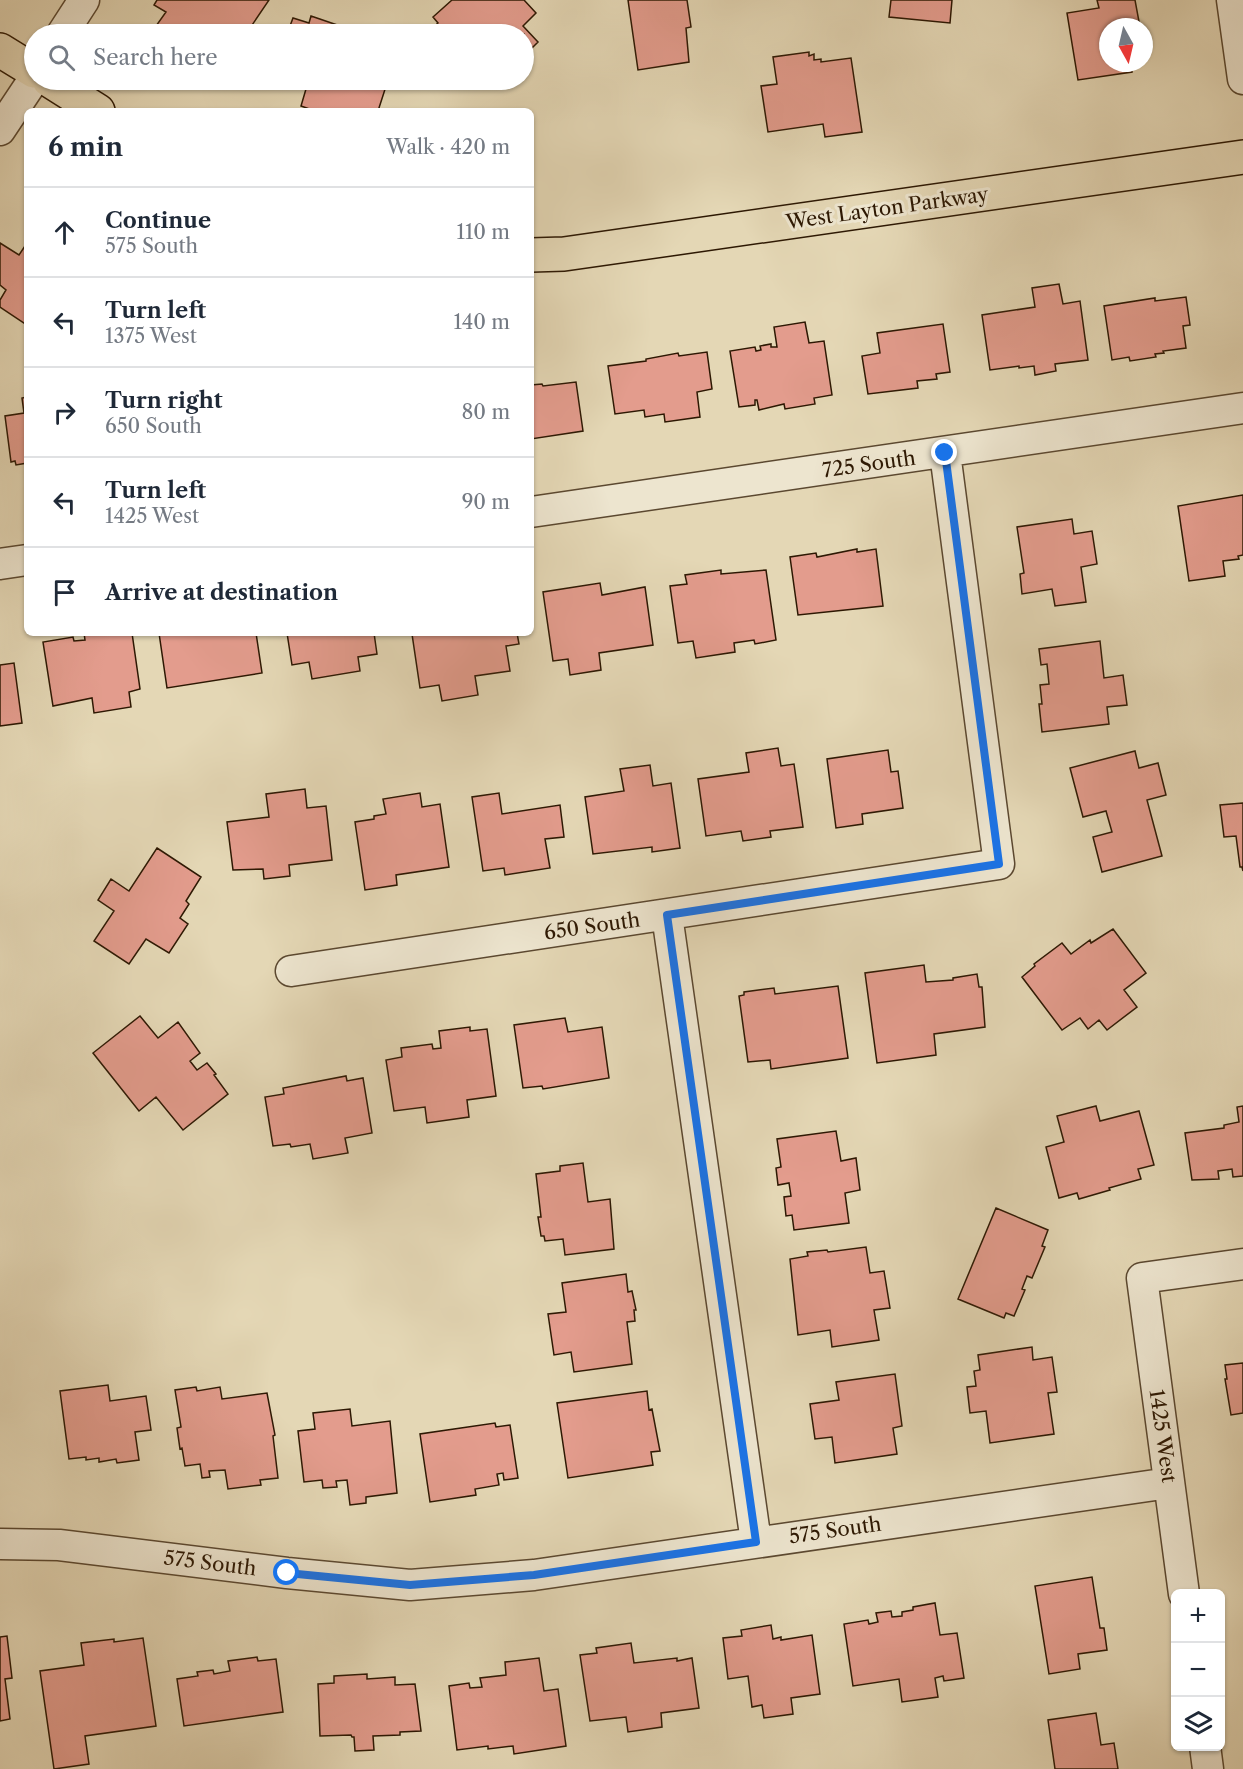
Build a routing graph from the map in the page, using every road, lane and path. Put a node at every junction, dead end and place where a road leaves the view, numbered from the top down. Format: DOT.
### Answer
graph roads {
  1 [pos="84,0"];
  2 [pos="1232,0"];
  3 [pos="68,24"];
  4 [pos="0,50"];
  5 [pos="24,65"];
  6 [pos="1243,79"];
  7 [pos="27,90"];
  8 [pos="65,90"];
  9 [pos="93,108"];
  10 [pos="0,130"];
  11 [pos="1243,157"];
  12 [pos="534,255"];
  13 [pos="1243,408"];
  14 [pos="945,453"];
  15 [pos="534,512"];
  16 [pos="24,560"];
  17 [pos="0,564"];
  18 [pos="667,915"];
  19 [pos="291,971"];
  20 [pos="1243,1264"];
  21 [pos="1169,1483"];
  22 [pos="756,1542"];
  23 [pos="0,1544"];
  24 [pos="1183,1589"];
  25 [pos="1206,1751"];
  26 [pos="1208,1769"];
  1 -- 3 [label="street"];
  2 -- 6 [label="street"];
  4 -- 5 [label="main road"];
  7 -- 10 [label="street"];
  8 -- 9 [label="main road"];
  11 -- 12 [label="main road, West Layton Parkway"];
  13 -- 14 [label="street, 725 South"];
  14 -- 15 [label="street, 725 South"];
  14 -- 18 [label="street, 650 South"];
  16 -- 17 [label="street"];
  18 -- 19 [label="street, 650 South"];
  18 -- 22 [label="street"];
  20 -- 21 [label="street, 1425 West"];
  21 -- 22 [label="street, 575 South"];
  21 -- 24 [label="street, 1425 West"];
  22 -- 23 [label="street, 575 South"];
  25 -- 26 [label="street"];
}
